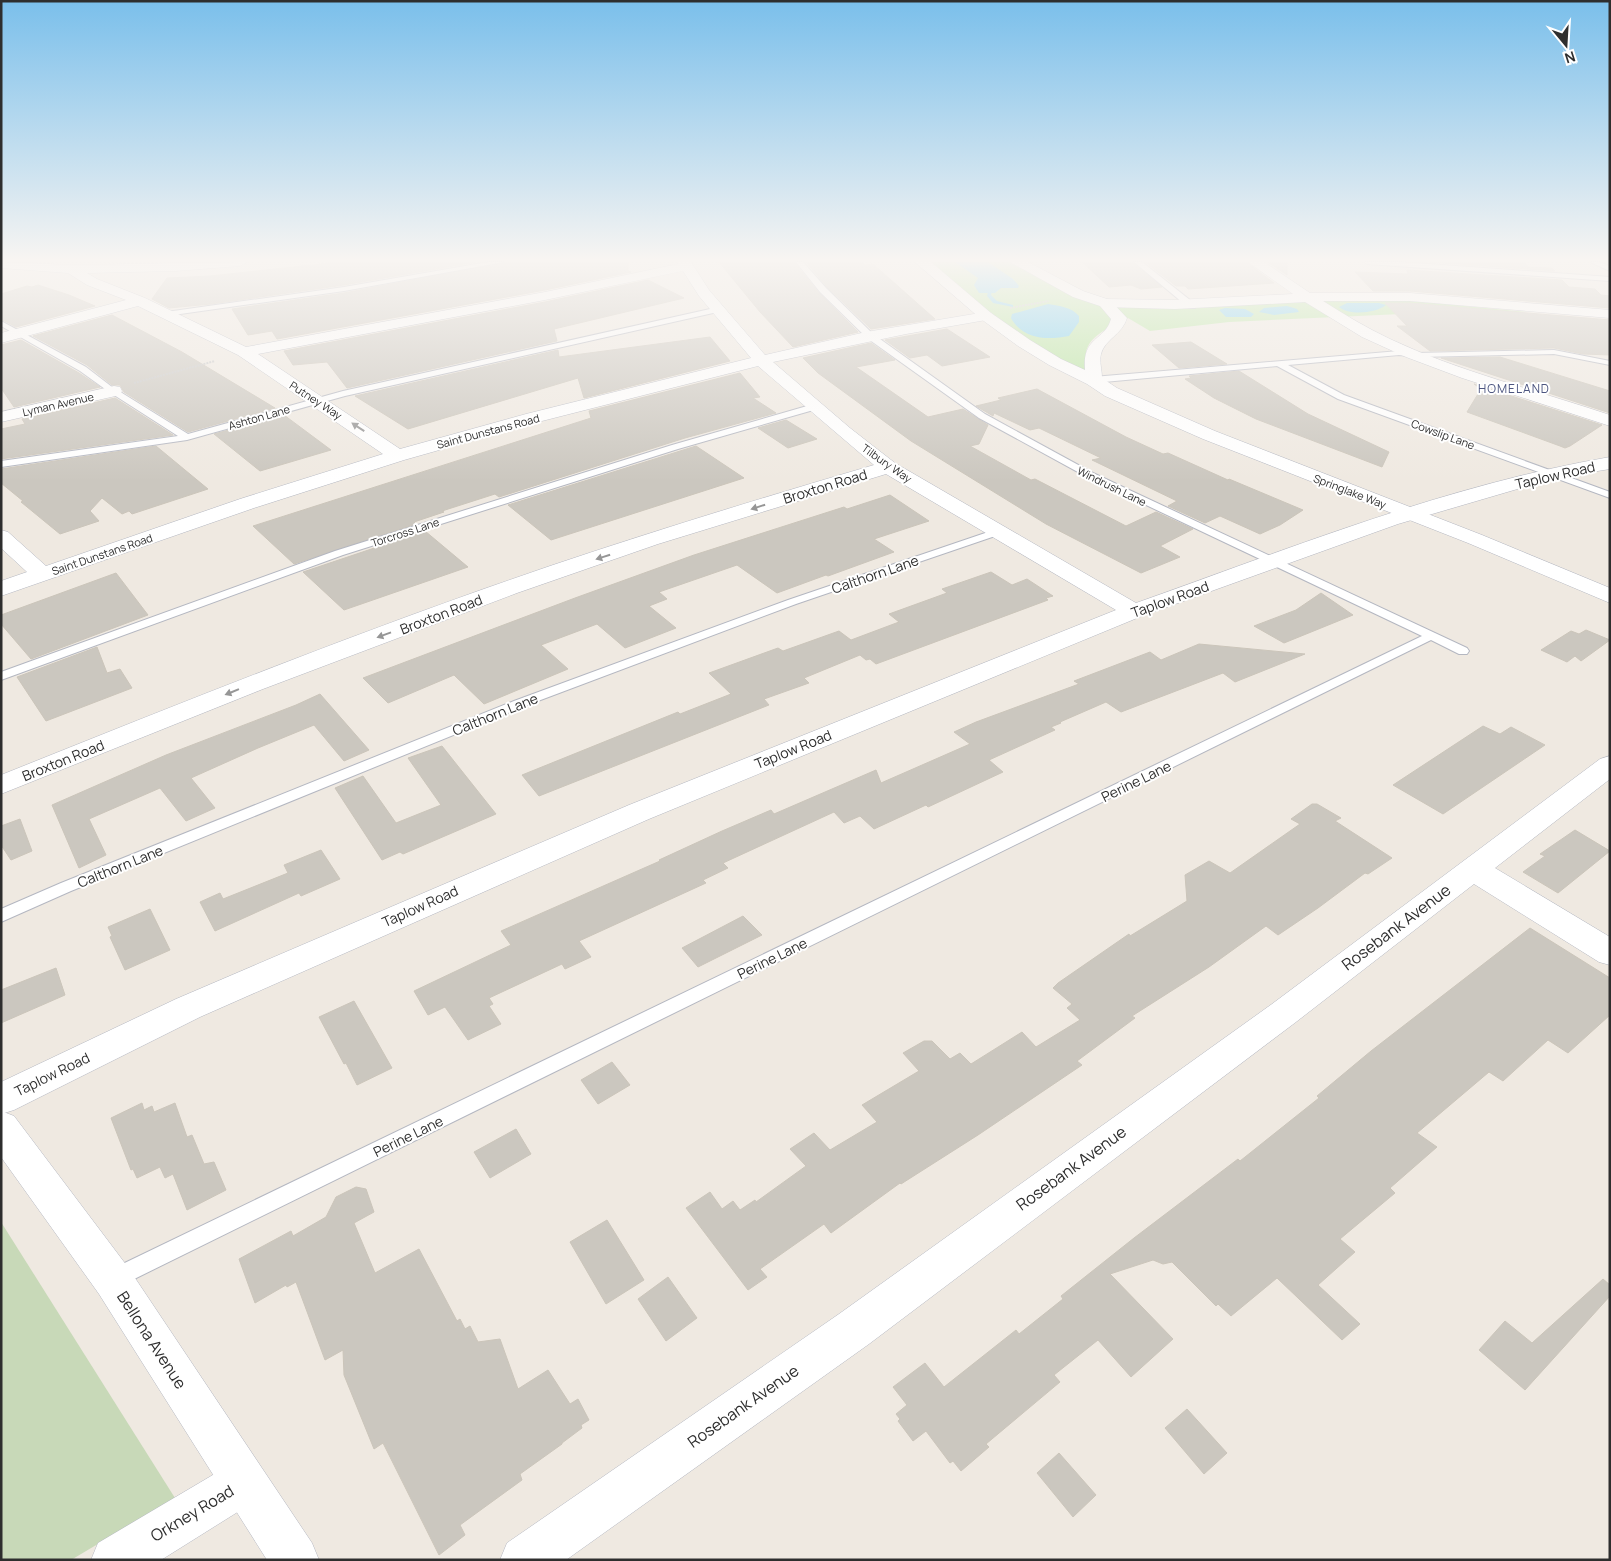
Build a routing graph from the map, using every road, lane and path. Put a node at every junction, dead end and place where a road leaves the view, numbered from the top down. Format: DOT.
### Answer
graph roads {
  1 [pos="16,335"];
  2 [pos="21,335"];
  3 [pos="209,335"];
  4 [pos="336,335"];
  5 [pos="607,335"];
  6 [pos="739,335"];
  7 [pos="877,335"];
  8 [pos="1013,335"];
  9 [pos="1111,335"];
  10 [pos="1374,335"];
  11 [pos="870,336"];
  12 [pos="1,338"];
  13 [pos="1033,349"];
  14 [pos="1064,350"];
  15 [pos="244,352"];
  16 [pos="1417,355"];
  17 [pos="761,360"];
  18 [pos="214,361"];
  19 [pos="1610,363"];
  20 [pos="1279,364"];
  21 [pos="1093,380"];
  22 [pos="116,387"];
  23 [pos="317,400"];
  24 [pos="814,407"];
  25 [pos="1,417"];
  26 [pos="1610,421"];
  27 [pos="187,437"];
  28 [pos="397,456"];
  29 [pos="1610,463"];
  30 [pos="1,464"];
  31 [pos="888,466"];
  32 [pos="1552,473"];
  33 [pos="1610,495"];
  34 [pos="1412,514"];
  35 [pos="997,532"];
  36 [pos="2,534"];
  37 [pos="1272,563"];
  38 [pos="42,574"];
  39 [pos="1,589"];
  40 [pos="1610,596"];
  41 [pos="1134,611"];
  42 [pos="1431,636"];
  43 [pos="1463,651"];
  44 [pos="1,676"];
  45 [pos="1610,765"];
  46 [pos="1,785"];
  47 [pos="1473,869"];
  48 [pos="1,916"];
  49 [pos="1610,953"];
  50 [pos="1,1099"];
  51 [pos="1,1127"];
  52 [pos="113,1280"];
  53 [pos="244,1482"];
  54 [pos="115,1560"];
  55 [pos="295,1560"];
  56 [pos="524,1560"];
  1 -- 12 [label="street"];
  2 -- 22 [label="lane"];
  3 -- 15 [label="street, Putney Way"];
  4 -- 15 [label="street"];
  5 -- 23 [label="lane, Ashton Lane"];
  6 -- 17 [label="street, Tilbury Way"];
  7 -- 11 [label="street, Saint Dunstans Road"];
  8 -- 13 [label="street, Springlake Way"];
  9 -- 21 [label="street"];
  10 -- 16 [label="street"];
  11 -- 17 [label="street, Saint Dunstans Road"];
  11 -- 37 [label="lane, Windrush Lane"];
  13 -- 14 [label="street"];
  13 -- 21 [label="street, Springlake Way"];
  15 -- 23 [label="street, Putney Way"];
  16 -- 19 [label="lane"];
  16 -- 20 [label="lane"];
  16 -- 26 [label="street"];
  17 -- 24 [label="street, Tilbury Way"];
  17 -- 28 [label="street, Saint Dunstans Road"];
  18 -- 22 [label="path"];
  20 -- 21 [label="lane"];
  20 -- 32 [label="lane, Cowslip Lane"];
  21 -- 34 [label="street, Springlake Way"];
  22 -- 25 [label="street, Lyman Avenue"];
  22 -- 27 [label="lane"];
  23 -- 27 [label="lane, Ashton Lane"];
  28 -- 23 [label="street, Putney Way, one-way"];
  24 -- 31 [label="street, Tilbury Way"];
  24 -- 44 [label="lane, Torcross Lane"];
  27 -- 30 [label="lane, Ashton Lane"];
  28 -- 38 [label="street, Saint Dunstans Road"];
  29 -- 32 [label="street, Taplow Road"];
  31 -- 35 [label="street, Tilbury Way"];
  31 -- 46 [label="street, Broxton Road, one-way"];
  32 -- 33 [label="lane, Cowslip Lane"];
  32 -- 34 [label="street, Taplow Road"];
  34 -- 37 [label="street, Taplow Road"];
  34 -- 40 [label="street, Springlake Way"];
  35 -- 41 [label="street, Tilbury Way"];
  35 -- 48 [label="lane, Calthorn Lane"];
  36 -- 38 [label="street"];
  37 -- 41 [label="street, Taplow Road"];
  37 -- 42 [label="lane, Windrush Lane"];
  38 -- 39 [label="street, Saint Dunstans Road"];
  41 -- 50 [label="street, Taplow Road"];
  42 -- 43 [label="lane, Windrush Lane"];
  42 -- 52 [label="lane, Perine Lane"];
  45 -- 47 [label="street, Rosebank Avenue"];
  47 -- 49 [label="street"];
  47 -- 56 [label="street, Rosebank Avenue"];
  51 -- 52 [label="street, Bellona Avenue"];
  52 -- 53 [label="street, Bellona Avenue"];
  53 -- 54 [label="street, Orkney Road"];
  53 -- 55 [label="street, Bellona Avenue"];
}
